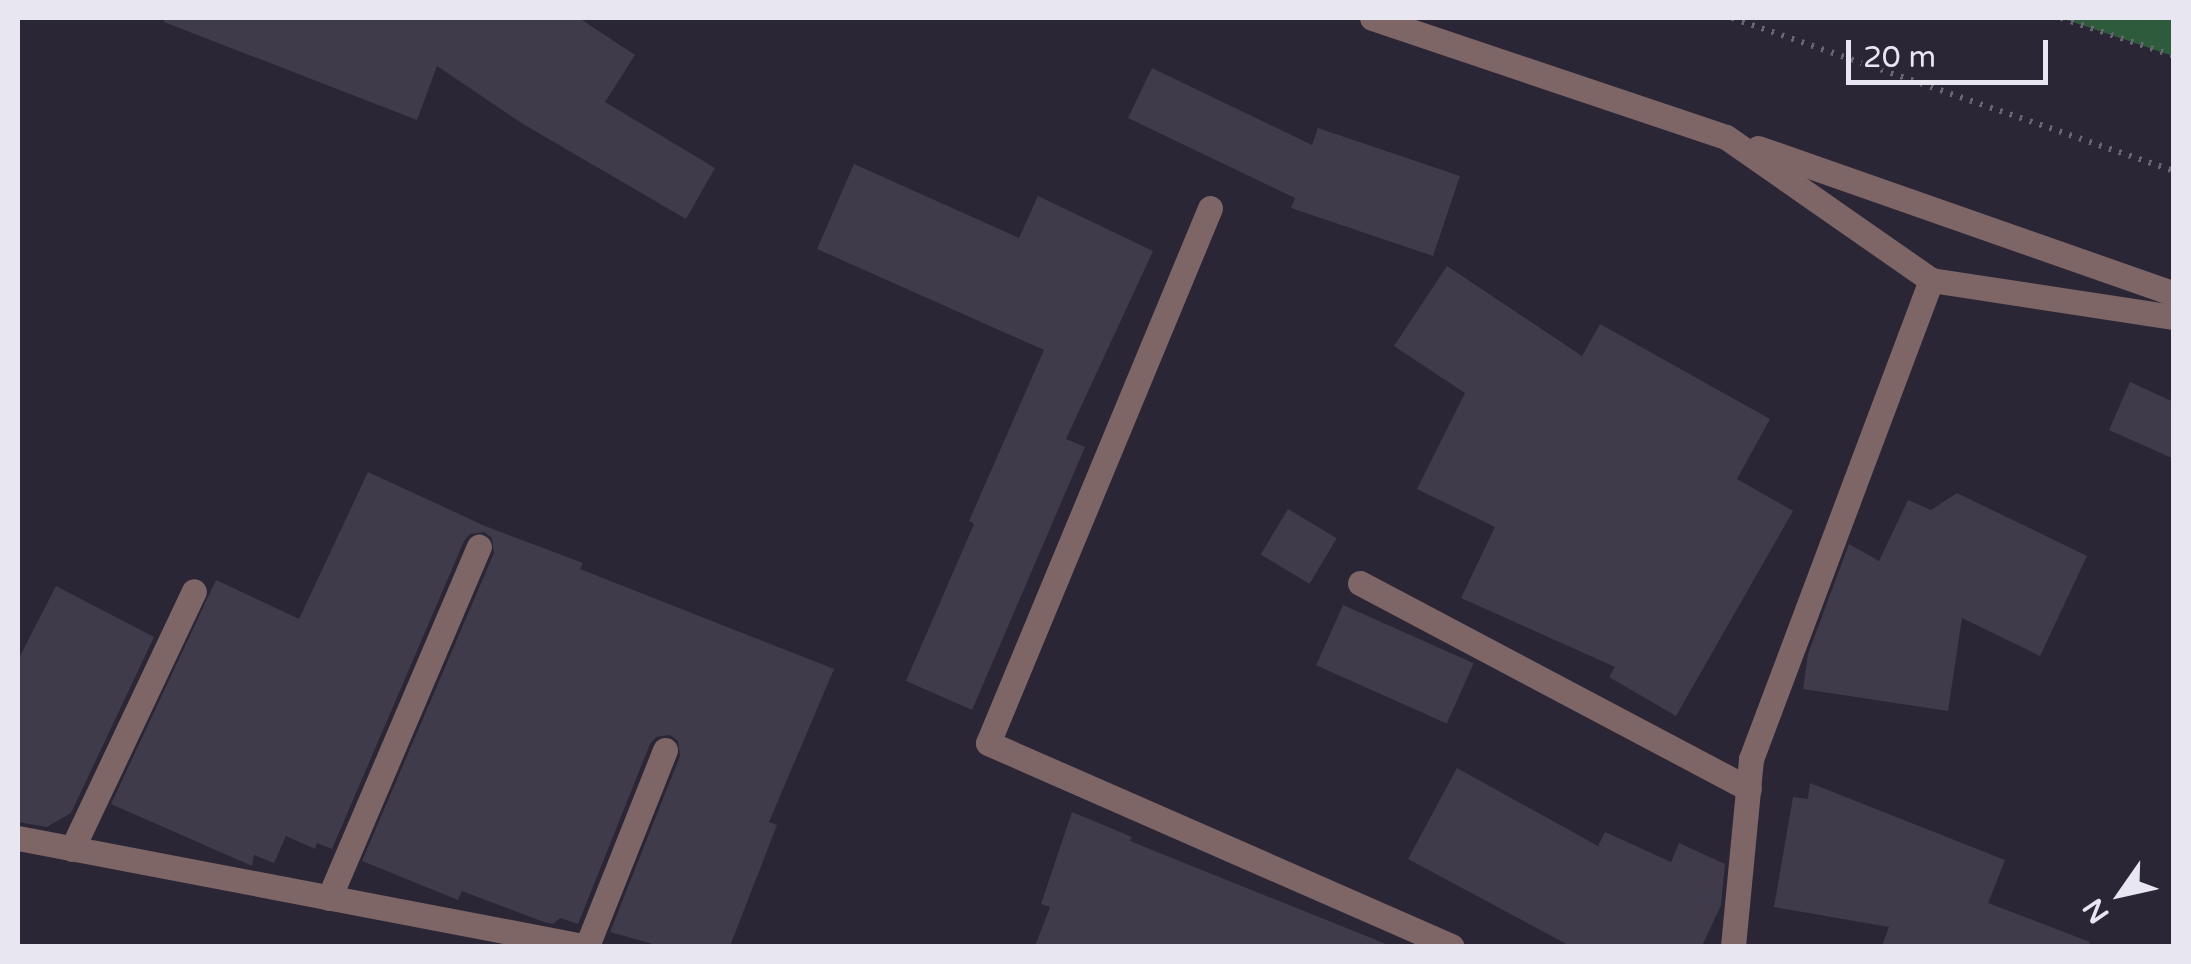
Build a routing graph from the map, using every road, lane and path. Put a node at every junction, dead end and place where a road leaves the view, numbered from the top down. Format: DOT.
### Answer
graph roads {
  1 [pos="1372,18"];
  2 [pos="1732,18"];
  3 [pos="2061,18"];
  4 [pos="2174,56"];
  5 [pos="1726,137"];
  6 [pos="2174,171"];
  7 [pos="1210,208"];
  8 [pos="1931,280"];
  9 [pos="2174,294"];
  10 [pos="2174,317"];
  11 [pos="479,547"];
  12 [pos="1360,583"];
  13 [pos="194,590"];
  14 [pos="665,750"];
  15 [pos="1748,789"];
  16 [pos="18,838"];
  17 [pos="72,849"];
  18 [pos="329,898"];
  19 [pos="585,946"];
  20 [pos="1451,946"];
  21 [pos="1733,946"];
  1 -- 5 [label="street"];
  2 -- 6 [label="path"];
  3 -- 4 [label="path"];
  5 -- 8 [label="street"];
  5 -- 9 [label="street"];
  7 -- 20 [label="street"];
  8 -- 10 [label="street"];
  8 -- 15 [label="street"];
  11 -- 18 [label="street"];
  12 -- 15 [label="street"];
  13 -- 17 [label="street"];
  14 -- 19 [label="street"];
  15 -- 21 [label="street"];
  16 -- 17 [label="street"];
  17 -- 18 [label="street"];
  18 -- 19 [label="street"];
}
